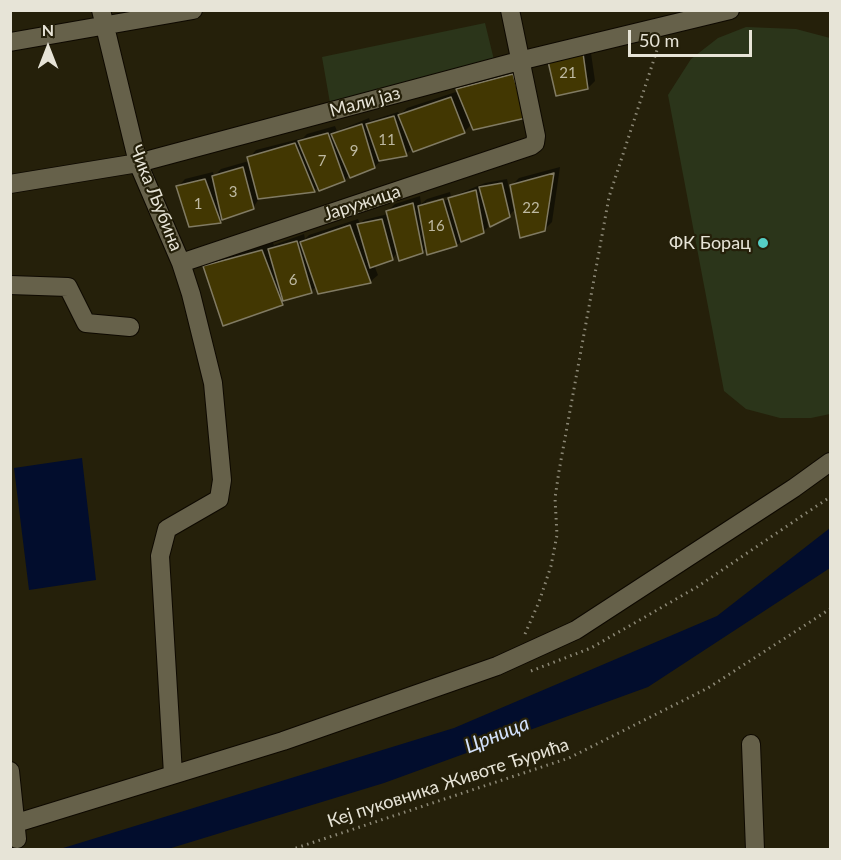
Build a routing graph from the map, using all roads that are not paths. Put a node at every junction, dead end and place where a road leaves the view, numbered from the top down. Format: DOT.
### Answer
graph roads {
  1 [pos="193,10"];
  2 [pos="510,10"];
  3 [pos="724,12"];
  4 [pos="102,17"];
  5 [pos="10,42"];
  6 [pos="519,61"];
  7 [pos="138,163"];
  8 [pos="10,184"];
  9 [pos="181,263"];
  10 [pos="10,285"];
  11 [pos="130,327"];
  12 [pos="831,462"];
  13 [pos="751,744"];
  14 [pos="10,771"];
  15 [pos="173,774"];
  16 [pos="14,829"];
  17 [pos="755,849"];
  1 -- 4 [label="street"];
  2 -- 6 [label="street"];
  3 -- 6 [label="street, Мали јаз"];
  4 -- 5 [label="street"];
  4 -- 7 [label="street, Чика Љубина"];
  6 -- 7 [label="street, Мали јаз"];
  6 -- 9 [label="street, Јаружица"];
  7 -- 8 [label="street, Мали јаз"];
  7 -- 9 [label="street, Чика Љубина"];
  9 -- 15 [label="street, Чика Љубина"];
  10 -- 11 [label="street"];
  12 -- 15 [label="street"];
  13 -- 17 [label="street"];
  14 -- 16 [label="street"];
  15 -- 16 [label="street"];
}
